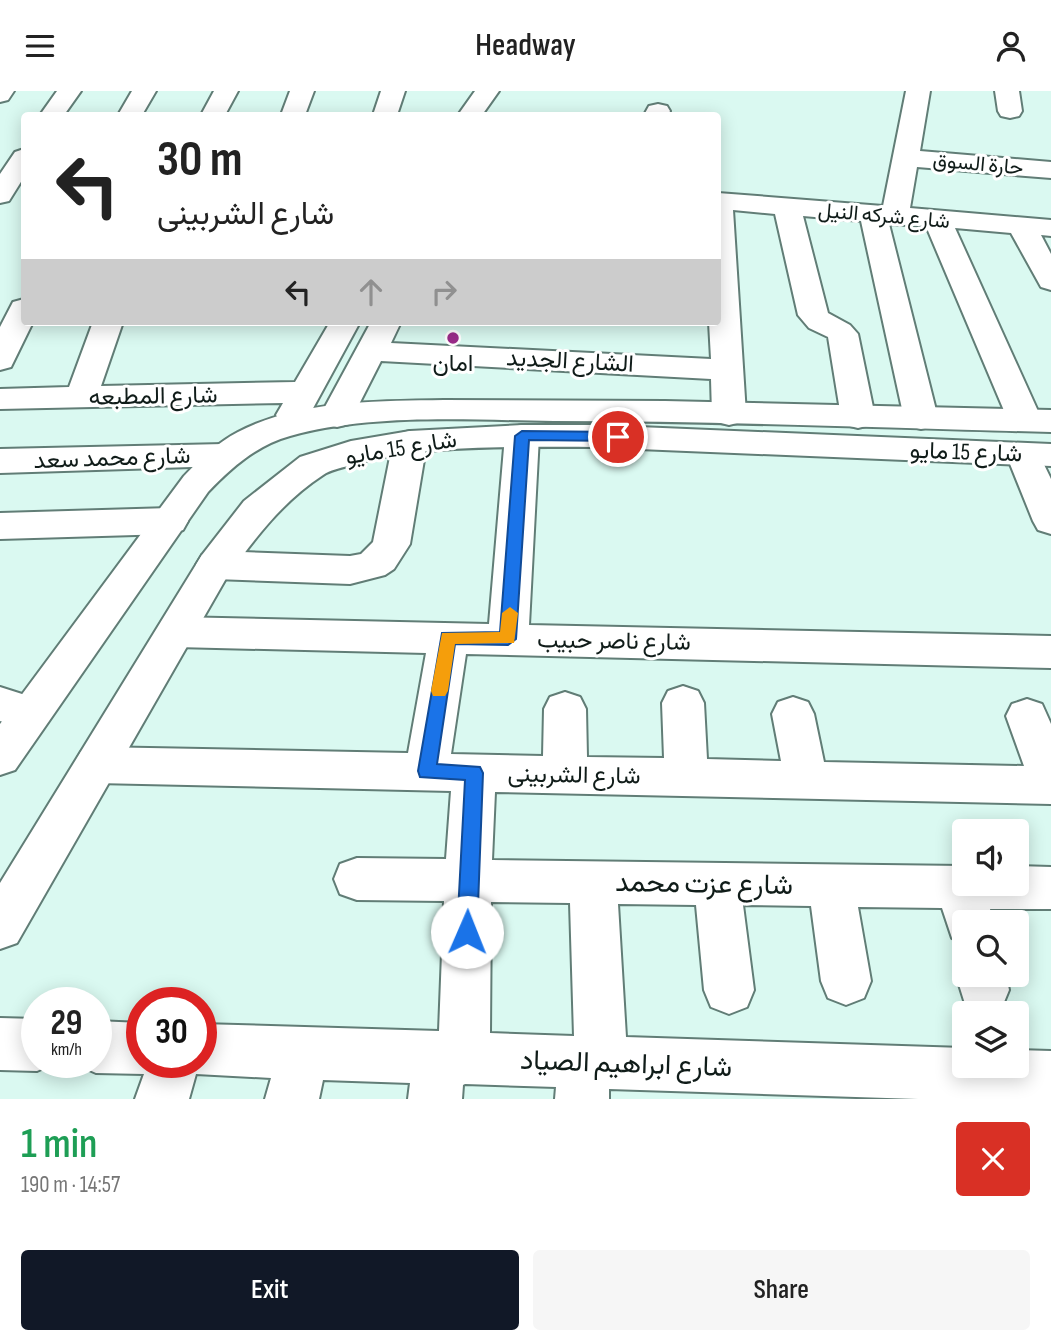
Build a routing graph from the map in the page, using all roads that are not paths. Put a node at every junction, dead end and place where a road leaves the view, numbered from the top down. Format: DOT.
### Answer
graph roads {
  1 [pos="69,91"];
  2 [pos="144,91"];
  3 [pos="226,91"];
  4 [pos="302,91"];
  5 [pos="393,91"];
  6 [pos="487,91"];
  7 [pos="508,91"];
  8 [pos="918,91"];
  9 [pos="54,112"];
  10 [pos="132,112"];
  11 [pos="215,112"];
  12 [pos="294,112"];
  13 [pos="386,112"];
  14 [pos="472,112"];
  15 [pos="498,112"];
  16 [pos="906,158"];
  17 [pos="21,163"];
  18 [pos="1051,170"];
  19 [pos="7,189"];
  20 [pos="721,201"];
  21 [pos="787,207"];
  22 [pos="884,216"];
  23 [pos="937,220"];
  24 [pos="1022,227"];
  25 [pos="1051,228"];
  26 [pos="1051,281"];
  27 [pos="21,314"];
  28 [pos="721,322"];
  29 [pos="107,326"];
  30 [pos="343,326"];
  31 [pos="384,326"];
  32 [pos="371,351"];
  33 [pos="0,360"];
  34 [pos="728,370"];
  35 [pos="305,392"];
  36 [pos="81,398"];
  37 [pos="0,399"];
  38 [pos="729,414"];
  39 [pos="337,416"];
  40 [pos="858,417"];
  41 [pos="921,418"];
  42 [pos="286,425"];
  43 [pos="522,436"];
  44 [pos="1037,438"];
  45 [pos="410,442"];
  46 [pos="224,455"];
  47 [pos="0,461"];
  48 [pos="170,521"];
  49 [pos="1051,521"];
  50 [pos="0,526"];
  51 [pos="215,565"];
  52 [pos="176,632"];
  53 [pos="447,638"];
  54 [pos="508,639"];
  55 [pos="1051,652"];
  56 [pos="682,703"];
  57 [pos="15,708"];
  58 [pos="565,709"];
  59 [pos="793,713"];
  60 [pos="1027,716"];
  61 [pos="0,757"];
  62 [pos="96,765"];
  63 [pos="427,771"];
  64 [pos="474,773"];
  65 [pos="565,775"];
  66 [pos="686,777"];
  67 [pos="806,780"];
  68 [pos="1051,783"];
  69 [pos="357,879"];
  70 [pos="468,881"];
  71 [pos="593,882"];
  72 [pos="717,884"];
  73 [pos="831,885"];
  74 [pos="1051,888"];
  75 [pos="965,904"];
  76 [pos="0,927"];
  77 [pos="846,981"];
  78 [pos="729,990"];
  79 [pos="0,1044"];
  80 [pos="21,1045"];
  81 [pos="217,1054"];
  82 [pos="446,1072"];
  83 [pos="589,1075"];
  84 [pos="297,1076"];
  85 [pos="169,1078"];
  86 [pos="728,1083"];
  87 [pos="1027,1084"];
  88 [pos="871,1085"];
  89 [pos="162,1099"];
  1 -- 9 [label="street"];
  2 -- 10 [label="street"];
  3 -- 11 [label="street"];
  4 -- 12 [label="street"];
  5 -- 13 [label="street"];
  6 -- 14 [label="street"];
  7 -- 15 [label="street"];
  8 -- 16 [label="street"];
  16 -- 18 [label="street, حارة السوق"];
  16 -- 22 [label="street"];
  17 -- 19 [label="street"];
  20 -- 21 [label="street, شارع شركه النيل"];
  21 -- 22 [label="street, شارع شركه النيل"];
  21 -- 40 [label="street"];
  22 -- 23 [label="street, شارع شركه النيل"];
  22 -- 41 [label="street"];
  23 -- 24 [label="street, شارع شركه النيل"];
  23 -- 44 [label="street"];
  24 -- 25 [label="street, شارع شركه النيل"];
  24 -- 26 [label="street"];
  27 -- 33 [label="street"];
  28 -- 34 [label="street"];
  29 -- 36 [label="street"];
  30 -- 35 [label="street"];
  31 -- 32 [label="street"];
  32 -- 34 [label="street, الشارع الجديد"];
  32 -- 39 [label="street"];
  34 -- 38 [label="street"];
  35 -- 36 [label="street, شارع المطبعه"];
  35 -- 42 [label="street"];
  36 -- 37 [label="street, شارع المطبعه"];
  38 -- 39 [label="street, شارع 15 مايو"];
  38 -- 40 [label="street, شارع 15 مايو"];
  39 -- 42 [label="street, شارع 15 مايو"];
  40 -- 41 [label="street, شارع 15 مايو"];
  41 -- 44 [label="street, شارع 15 مايو"];
  42 -- 46 [label="street, شارع 15 مايو"];
  43 -- 44 [label="street, شارع 15 مايو"];
  43 -- 45 [label="street, شارع 15 مايو"];
  43 -- 54 [label="street"];
  44 -- 49 [label="street"];
  45 -- 51 [label="street, شارع 15 مايو"];
  45 -- 51 [label="street"];
  46 -- 47 [label="street, شارع محمد سعد"];
  46 -- 48 [label="street, شارع 15 مايو"];
  48 -- 50 [label="street"];
  48 -- 57 [label="street, شارع 15 مايو"];
  51 -- 52 [label="street, شارع 15 مايو"];
  52 -- 53 [label="street, شارع ناصر حبيب"];
  52 -- 62 [label="street, شارع 15 مايو"];
  53 -- 54 [label="street, شارع ناصر حبيب"];
  53 -- 63 [label="street"];
  54 -- 55 [label="street, شارع ناصر حبيب"];
  56 -- 66 [label="street"];
  57 -- 61 [label="street, شارع 15 مايو"];
  58 -- 65 [label="street"];
  59 -- 67 [label="street"];
  60 -- 68 [label="street"];
  62 -- 63 [label="street, شارع الشربينى"];
  62 -- 76 [label="street, شارع 15 مايو"];
  63 -- 64 [label="street, شارع الشربينى"];
  64 -- 65 [label="street, شارع الشربينى"];
  64 -- 70 [label="street"];
  65 -- 66 [label="street, شارع الشربينى"];
  66 -- 67 [label="street, شارع الشربينى"];
  67 -- 68 [label="street, شارع الشربينى"];
  69 -- 70 [label="street, شارع عزت محمد"];
  70 -- 71 [label="street, شارع عزت محمد"];
  70 -- 82 [label="street"];
  71 -- 72 [label="street, شارع عزت محمد"];
  71 -- 83 [label="street"];
  72 -- 73 [label="street, شارع عزت محمد"];
  72 -- 78 [label="street"];
  73 -- 75 [label="street, شارع عزت محمد"];
  73 -- 77 [label="street"];
  74 -- 75 [label="street, شارع عزت محمد"];
  79 -- 80 [label="street"];
  81 -- 84 [label="street, شارع ابراهيم الصياد"];
  82 -- 83 [label="street, شارع ابراهيم الصياد"];
  82 -- 84 [label="street, شارع ابراهيم الصياد"];
  83 -- 86 [label="street, شارع ابراهيم الصياد"];
  85 -- 89 [label="street"];
  86 -- 88 [label="street, شارع ابراهيم الصياد"];
  87 -- 88 [label="street, شارع ابراهيم الصياد"];
}
